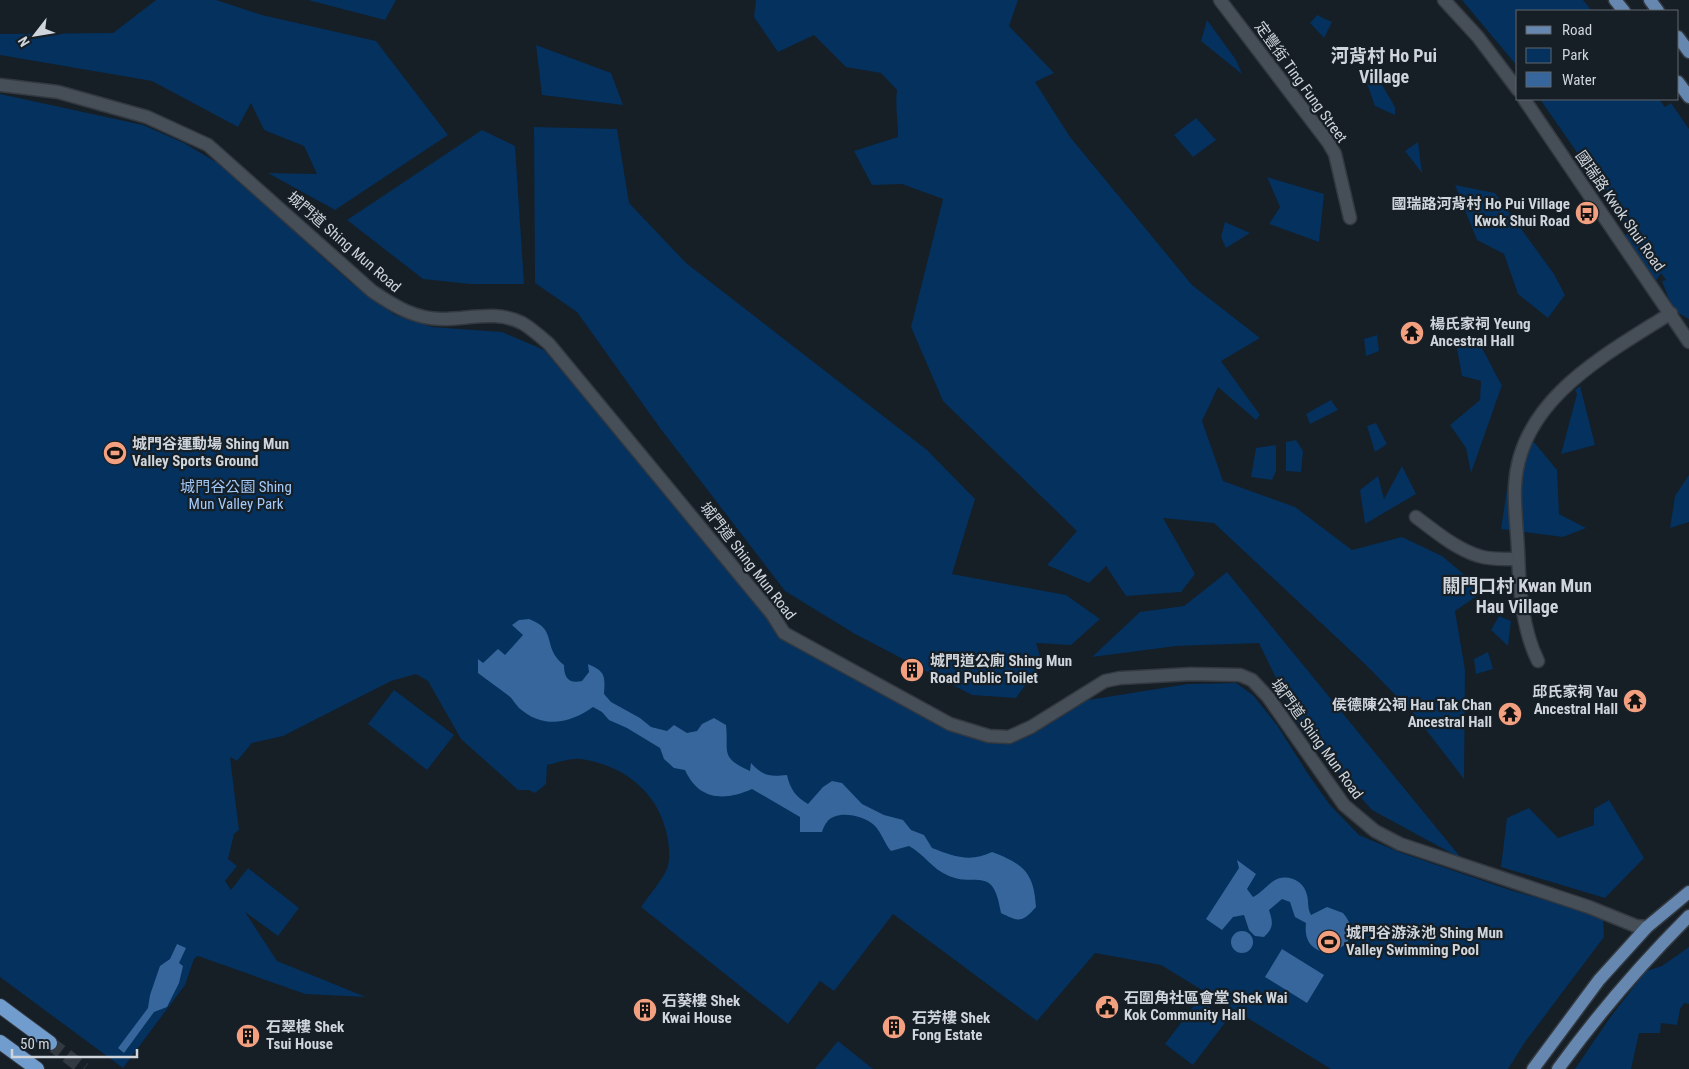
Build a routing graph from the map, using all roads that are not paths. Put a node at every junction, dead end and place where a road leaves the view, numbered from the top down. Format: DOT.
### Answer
graph roads {
  1 [pos="1220,0"];
  2 [pos="1444,0"];
  3 [pos="1615,0"];
  4 [pos="1623,10"];
  5 [pos="1679,38"];
  6 [pos="1689,52"];
  7 [pos="1679,83"];
  8 [pos="0,85"];
  9 [pos="1516,87"];
  10 [pos="1689,98"];
  11 [pos="1525,100"];
  12 [pos="1350,218"];
  13 [pos="1671,314"];
  14 [pos="1689,342"];
  15 [pos="1416,517"];
  16 [pos="1518,559"];
  17 [pos="1538,661"];
  18 [pos="1689,892"];
  19 [pos="1689,916"];
  20 [pos="1647,928"];
  21 [pos="0,1006"];
  22 [pos="0,1042"];
  23 [pos="50,1044"];
  24 [pos="37,1069"];
  25 [pos="1533,1069"];
  26 [pos="1558,1069"];
  1 -- 12 [label="street, 定豐街 Ting Fung Street"];
  2 -- 9 [label="street"];
  3 -- 4 [label="main road"];
  5 -- 6 [label="main road"];
  7 -- 10 [label="main road"];
  8 -- 20 [label="street, 城門道 Shing Mun Road"];
  11 -- 13 [label="street, 國瑞路 Kwok Shui Road"];
  13 -- 14 [label="street, 國瑞路 Kwok Shui Road"];
  13 -- 16 [label="street"];
  15 -- 16 [label="street"];
  16 -- 17 [label="street"];
  18 -- 20 [label="main road"];
  19 -- 26 [label="main road"];
  20 -- 25 [label="main road"];
  21 -- 23 [label="highway"];
  22 -- 24 [label="highway"];
}
